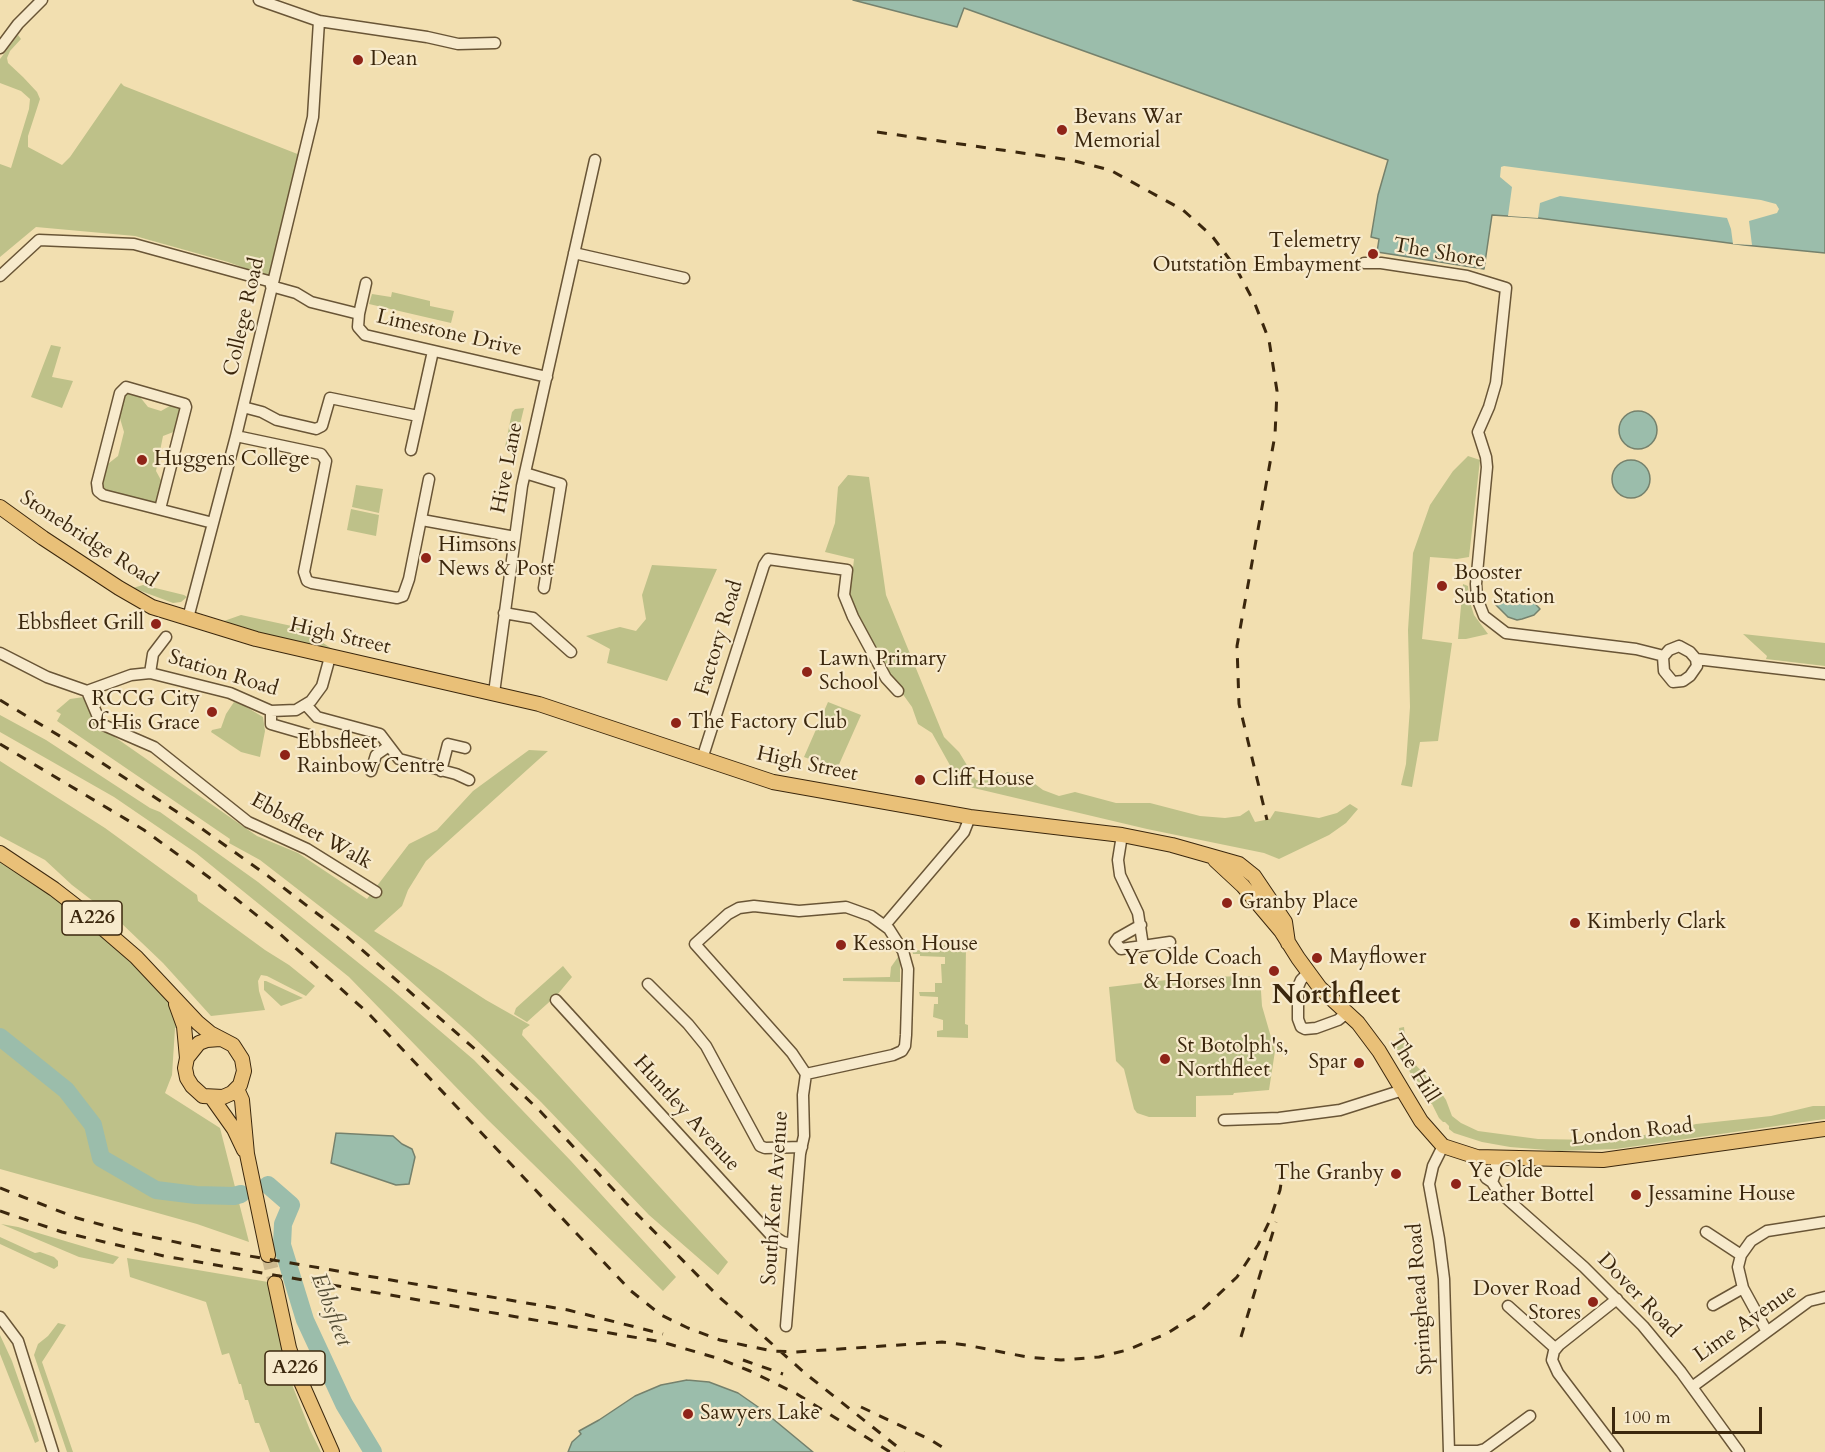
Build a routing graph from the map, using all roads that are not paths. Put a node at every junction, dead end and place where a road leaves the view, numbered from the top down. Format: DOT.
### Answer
graph roads {
  1 [pos="42,0"];
  2 [pos="259,0"];
  3 [pos="319,21"];
  4 [pos="495,43"];
  5 [pos="0,48"];
  6 [pos="595,160"];
  7 [pos="574,253"];
  8 [pos="1364,263"];
  9 [pos="0,276"];
  10 [pos="684,278"];
  11 [pos="366,283"];
  12 [pos="272,284"];
  13 [pos="359,314"];
  14 [pos="433,351"];
  15 [pos="547,377"];
  16 [pos="243,407"];
  17 [pos="418,416"];
  18 [pos="236,436"];
  19 [pos="411,450"];
  20 [pos="525,473"];
  21 [pos="429,479"];
  22 [pos="0,507"];
  23 [pos="160,509"];
  24 [pos="422,520"];
  25 [pos="213,523"];
  26 [pos="515,537"];
  27 [pos="544,588"];
  28 [pos="504,613"];
  29 [pos="188,618"];
  30 [pos="166,637"];
  31 [pos="571,652"];
  32 [pos="0,653"];
  33 [pos="1664,656"];
  34 [pos="330,657"];
  35 [pos="1696,659"];
  36 [pos="150,673"];
  37 [pos="1825,674"];
  38 [pos="87,691"];
  39 [pos="898,691"];
  40 [pos="494,693"];
  41 [pos="306,705"];
  42 [pos="271,711"];
  43 [pos="309,735"];
  44 [pos="389,746"];
  45 [pos="465,748"];
  46 [pos="702,759"];
  47 [pos="371,771"];
  48 [pos="441,771"];
  49 [pos="469,780"];
  50 [pos="970,817"];
  51 [pos="1122,835"];
  52 [pos="0,853"];
  53 [pos="1211,856"];
  54 [pos="1243,886"];
  55 [pos="376,892"];
  56 [pos="885,925"];
  57 [pos="1141,925"];
  58 [pos="1170,942"];
  59 [pos="1288,943"];
  60 [pos="1143,946"];
  61 [pos="1308,973"];
  62 [pos="648,984"];
  63 [pos="174,997"];
  64 [pos="556,1000"];
  65 [pos="1347,1013"];
  66 [pos="220,1039"];
  67 [pos="186,1058"];
  68 [pos="806,1074"];
  69 [pos="237,1089"];
  70 [pos="1403,1090"];
  71 [pos="212,1098"];
  72 [pos="1224,1120"];
  73 [pos="1825,1129"];
  74 [pos="1443,1146"];
  75 [pos="802,1147"];
  76 [pos="247,1154"];
  77 [pos="1477,1157"];
  78 [pos="1496,1158"];
  79 [pos="1492,1182"];
  80 [pos="1825,1222"];
  81 [pos="1706,1232"];
  82 [pos="792,1244"];
  83 [pos="268,1255"];
  84 [pos="1741,1255"];
  85 [pos="274,1283"];
  86 [pos="1743,1288"];
  87 [pos="1825,1298"];
  88 [pos="1617,1299"];
  89 [pos="1713,1305"];
  90 [pos="1508,1306"];
  91 [pos="0,1317"];
  92 [pos="786,1326"];
  93 [pos="1766,1330"];
  94 [pos="1556,1349"];
  95 [pos="1692,1387"];
  96 [pos="1530,1416"];
  97 [pos="335,1450"];
  98 [pos="53,1452"];
  99 [pos="1449,1452"];
  100 [pos="1618,1452"];
  101 [pos="1738,1452"];
  1 -- 5 [label="street"];
  2 -- 3 [label="street"];
  3 -- 4 [label="street"];
  3 -- 12 [label="street, College Road"];
  6 -- 7 [label="street, Hive Lane"];
  7 -- 10 [label="street"];
  7 -- 15 [label="street, Hive Lane"];
  8 -- 33 [label="street, The Shore"];
  9 -- 12 [label="street"];
  11 -- 13 [label="street"];
  12 -- 13 [label="street"];
  12 -- 16 [label="street, College Road"];
  13 -- 14 [label="street, Limestone Drive"];
  14 -- 15 [label="street, Limestone Drive"];
  14 -- 17 [label="street"];
  15 -- 20 [label="street, Hive Lane"];
  16 -- 17 [label="street"];
  16 -- 18 [label="street, College Road"];
  17 -- 19 [label="street"];
  18 -- 24 [label="street"];
  18 -- 25 [label="street, College Road"];
  20 -- 26 [label="street, Hive Lane"];
  20 -- 27 [label="street"];
  21 -- 24 [label="street"];
  22 -- 29 [label="main road, Stonebridge Road"];
  23 -- 23 [label="street"];
  23 -- 25 [label="street"];
  24 -- 26 [label="street"];
  25 -- 29 [label="street, College Road"];
  26 -- 28 [label="street, Hive Lane"];
  28 -- 31 [label="street"];
  28 -- 40 [label="street, Hive Lane"];
  29 -- 34 [label="main road, High Street"];
  30 -- 36 [label="street, Station Road"];
  32 -- 38 [label="street"];
  33 -- 35 [label="street"];
  33 -- 35 [label="street"];
  34 -- 40 [label="main road, High Street"];
  34 -- 41 [label="street, Station Road"];
  35 -- 37 [label="street"];
  36 -- 38 [label="street"];
  36 -- 42 [label="street, Station Road"];
  38 -- 55 [label="street, Ebbsfleet Walk"];
  39 -- 46 [label="street, Factory Road"];
  40 -- 46 [label="main road, High Street"];
  41 -- 42 [label="street, Station Road"];
  41 -- 44 [label="street"];
  42 -- 43 [label="street"];
  44 -- 47 [label="street"];
  44 -- 48 [label="street"];
  45 -- 48 [label="street"];
  46 -- 50 [label="main road, High Street"];
  48 -- 49 [label="street"];
  50 -- 51 [label="main road, High Street"];
  50 -- 56 [label="street"];
  51 -- 53 [label="main road, High Street"];
  51 -- 57 [label="street"];
  52 -- 63 [label="main road, A226"];
  53 -- 54 [label="main road, High Street"];
  53 -- 59 [label="main road"];
  54 -- 59 [label="main road, The Hill"];
  56 -- 68 [label="street"];
  56 -- 68 [label="street"];
  57 -- 60 [label="street"];
  57 -- 60 [label="street"];
  58 -- 60 [label="street"];
  59 -- 61 [label="main road, The Hill"];
  61 -- 65 [label="main road, The Hill"];
  61 -- 65 [label="street"];
  62 -- 75 [label="street"];
  63 -- 66 [label="main road, A226"];
  63 -- 67 [label="main road, A226"];
  64 -- 82 [label="street, Huntley Avenue"];
  65 -- 70 [label="main road, The Hill"];
  66 -- 67 [label="main road"];
  66 -- 69 [label="main road"];
  67 -- 71 [label="main road"];
  68 -- 75 [label="street, South Kent Avenue"];
  69 -- 71 [label="main road"];
  69 -- 76 [label="main road"];
  70 -- 72 [label="street"];
  70 -- 74 [label="main road, The Hill"];
  71 -- 76 [label="main road"];
  73 -- 78 [label="main road, London Road"];
  74 -- 77 [label="main road, London Road"];
  74 -- 99 [label="street, Springhead Road"];
  75 -- 82 [label="street, South Kent Avenue"];
  76 -- 83 [label="main road"];
  77 -- 78 [label="main road, London Road"];
  77 -- 79 [label="street, Dover Road"];
  78 -- 79 [label="street"];
  79 -- 88 [label="street, Dover Road"];
  80 -- 84 [label="street"];
  81 -- 84 [label="street"];
  82 -- 92 [label="street, South Kent Avenue"];
  84 -- 86 [label="street"];
  85 -- 97 [label="main road, A226"];
  86 -- 89 [label="street"];
  86 -- 93 [label="street"];
  87 -- 93 [label="street, Lime Avenue"];
  88 -- 94 [label="street"];
  88 -- 95 [label="street, Dover Road"];
  90 -- 94 [label="street"];
  91 -- 98 [label="street"];
  93 -- 95 [label="street, Lime Avenue"];
  94 -- 100 [label="street"];
  95 -- 101 [label="street, Dover Road"];
  96 -- 99 [label="street"];
}
